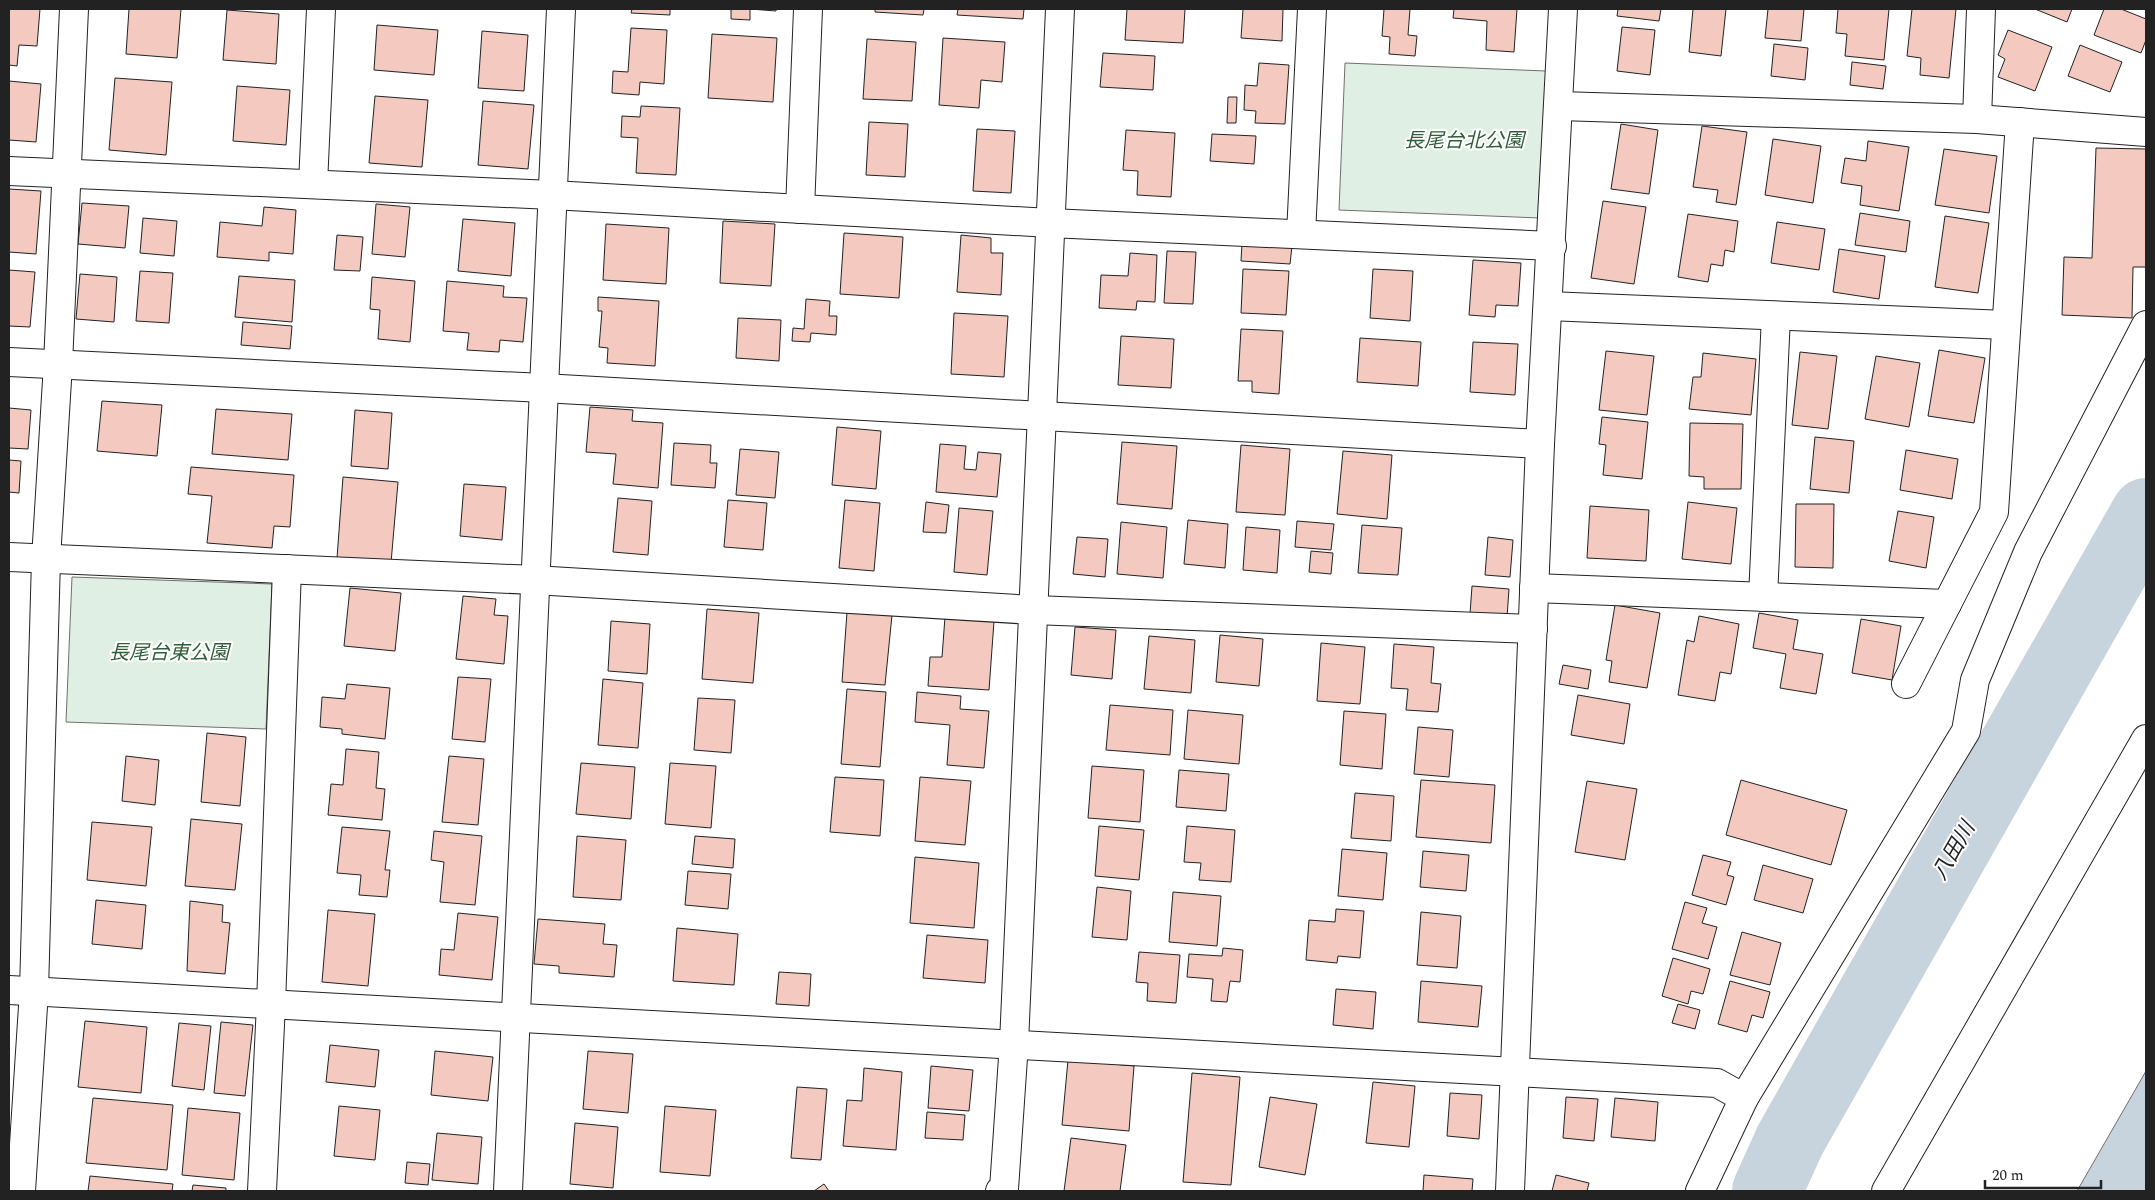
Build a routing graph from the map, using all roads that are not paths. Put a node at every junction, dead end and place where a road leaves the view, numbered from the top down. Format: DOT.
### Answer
graph roads {
  1 [pos="74,9"];
  2 [pos="321,9"];
  3 [pos="561,9"];
  4 [pos="808,9"];
  5 [pos="1060,9"];
  6 [pos="1312,9"];
  7 [pos="1563,9"];
  8 [pos="1981,9"];
  9 [pos="1559,106"];
  10 [pos="1978,119"];
  11 [pos="2020,122"];
  12 [pos="2146,132"];
  13 [pos="9,171"];
  14 [pos="67,173"];
  15 [pos="313,184"];
  16 [pos="552,195"];
  17 [pos="800,209"];
  18 [pos="1050,223"];
  19 [pos="1300,234"];
  20 [pos="1552,246"];
  21 [pos="1548,306"];
  22 [pos="1776,316"];
  23 [pos="2006,325"];
  24 [pos="2146,325"];
  25 [pos="9,362"];
  26 [pos="58,364"];
  27 [pos="543,388"];
  28 [pos="1041,416"];
  29 [pos="1540,444"];
  30 [pos="9,557"];
  31 [pos="46,558"];
  32 [pos="287,569"];
  33 [pos="534,580"];
  34 [pos="1534,588"];
  35 [pos="1763,597"];
  36 [pos="1946,604"];
  37 [pos="1033,610"];
  38 [pos="1533,629"];
  39 [pos="1906,684"];
  40 [pos="2146,739"];
  41 [pos="21,990"];
  42 [pos="271,1004"];
  43 [pos="515,1018"];
  44 [pos="1014,1043"];
  45 [pos="1516,1071"];
  46 [pos="1744,1098"];
  47 [pos="21,1191"];
  48 [pos="262,1191"];
  49 [pos="508,1191"];
  50 [pos="1000,1191"];
  51 [pos="1510,1191"];
  52 [pos="1700,1191"];
  53 [pos="1886,1191"];
  1 -- 14 [label="street"];
  2 -- 15 [label="street"];
  3 -- 16 [label="street"];
  4 -- 17 [label="street"];
  5 -- 18 [label="street"];
  6 -- 19 [label="street"];
  7 -- 9 [label="street"];
  8 -- 10 [label="street"];
  9 -- 10 [label="street"];
  9 -- 20 [label="street"];
  10 -- 11 [label="street"];
  11 -- 12 [label="street"];
  11 -- 23 [label="street"];
  13 -- 14 [label="street"];
  14 -- 15 [label="street"];
  14 -- 26 [label="street"];
  15 -- 16 [label="street"];
  16 -- 17 [label="street"];
  16 -- 27 [label="street"];
  17 -- 18 [label="street"];
  18 -- 19 [label="street"];
  18 -- 28 [label="street"];
  19 -- 20 [label="street"];
  20 -- 21 [label="street"];
  21 -- 22 [label="street"];
  21 -- 29 [label="street"];
  22 -- 23 [label="street"];
  22 -- 35 [label="street"];
  23 -- 36 [label="street"];
  24 -- 46 [label="street"];
  25 -- 26 [label="street"];
  26 -- 27 [label="street"];
  26 -- 31 [label="street"];
  27 -- 28 [label="street"];
  27 -- 33 [label="street"];
  28 -- 29 [label="street"];
  28 -- 37 [label="street"];
  29 -- 34 [label="street"];
  30 -- 31 [label="street"];
  31 -- 32 [label="street"];
  31 -- 41 [label="street"];
  32 -- 33 [label="street"];
  32 -- 42 [label="street"];
  33 -- 37 [label="street"];
  33 -- 43 [label="street"];
  34 -- 35 [label="street"];
  34 -- 38 [label="street"];
  35 -- 36 [label="street"];
  36 -- 39 [label="street"];
  37 -- 38 [label="street"];
  37 -- 44 [label="street"];
  38 -- 45 [label="street"];
  40 -- 53 [label="street"];
  41 -- 42 [label="street"];
  41 -- 47 [label="street"];
  42 -- 43 [label="street"];
  42 -- 48 [label="street"];
  43 -- 44 [label="street"];
  43 -- 49 [label="street"];
  44 -- 45 [label="street"];
  44 -- 50 [label="street"];
  45 -- 46 [label="street"];
  45 -- 51 [label="street"];
  46 -- 52 [label="street"];
}
